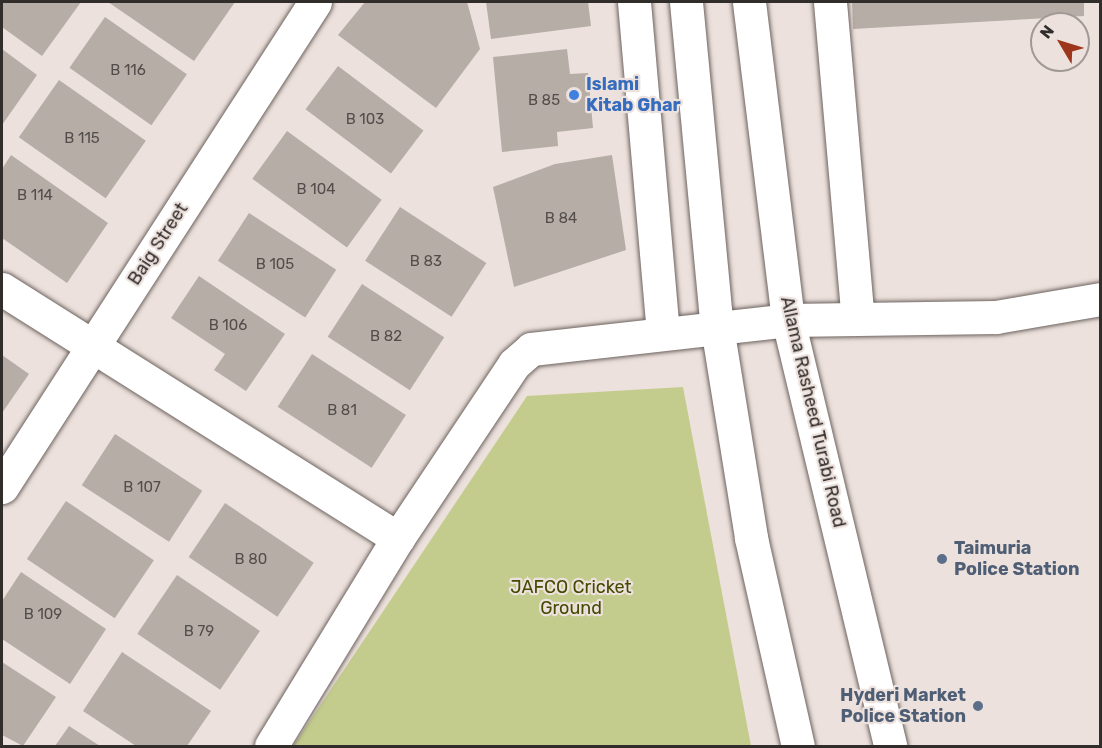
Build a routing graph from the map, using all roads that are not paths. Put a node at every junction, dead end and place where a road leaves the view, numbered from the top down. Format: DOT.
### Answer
graph roads {
  1 [pos="315,2"];
  2 [pos="634,2"];
  3 [pos="686,2"];
  4 [pos="749,2"];
  5 [pos="830,2"];
  6 [pos="2,289"];
  7 [pos="1101,299"];
  8 [pos="858,319"];
  9 [pos="788,320"];
  10 [pos="717,327"];
  11 [pos="663,332"];
  12 [pos="91,348"];
  13 [pos="2,487"];
  14 [pos="398,538"];
  15 [pos="271,747"];
  16 [pos="798,747"];
  17 [pos="890,747"];
  1 -- 12 [label="street, Baig Street"];
  2 -- 11 [label="street"];
  3 -- 10 [label="street"];
  4 -- 9 [label="street, Allama Rasheed Turabi Road"];
  5 -- 8 [label="street"];
  6 -- 12 [label="street"];
  7 -- 8 [label="street"];
  8 -- 9 [label="street"];
  9 -- 10 [label="street"];
  9 -- 17 [label="street, Allama Rasheed Turabi Road"];
  10 -- 11 [label="street"];
  10 -- 16 [label="street"];
  11 -- 14 [label="street"];
  12 -- 13 [label="street, Baig Street"];
  12 -- 14 [label="street"];
  14 -- 15 [label="street"];
}
